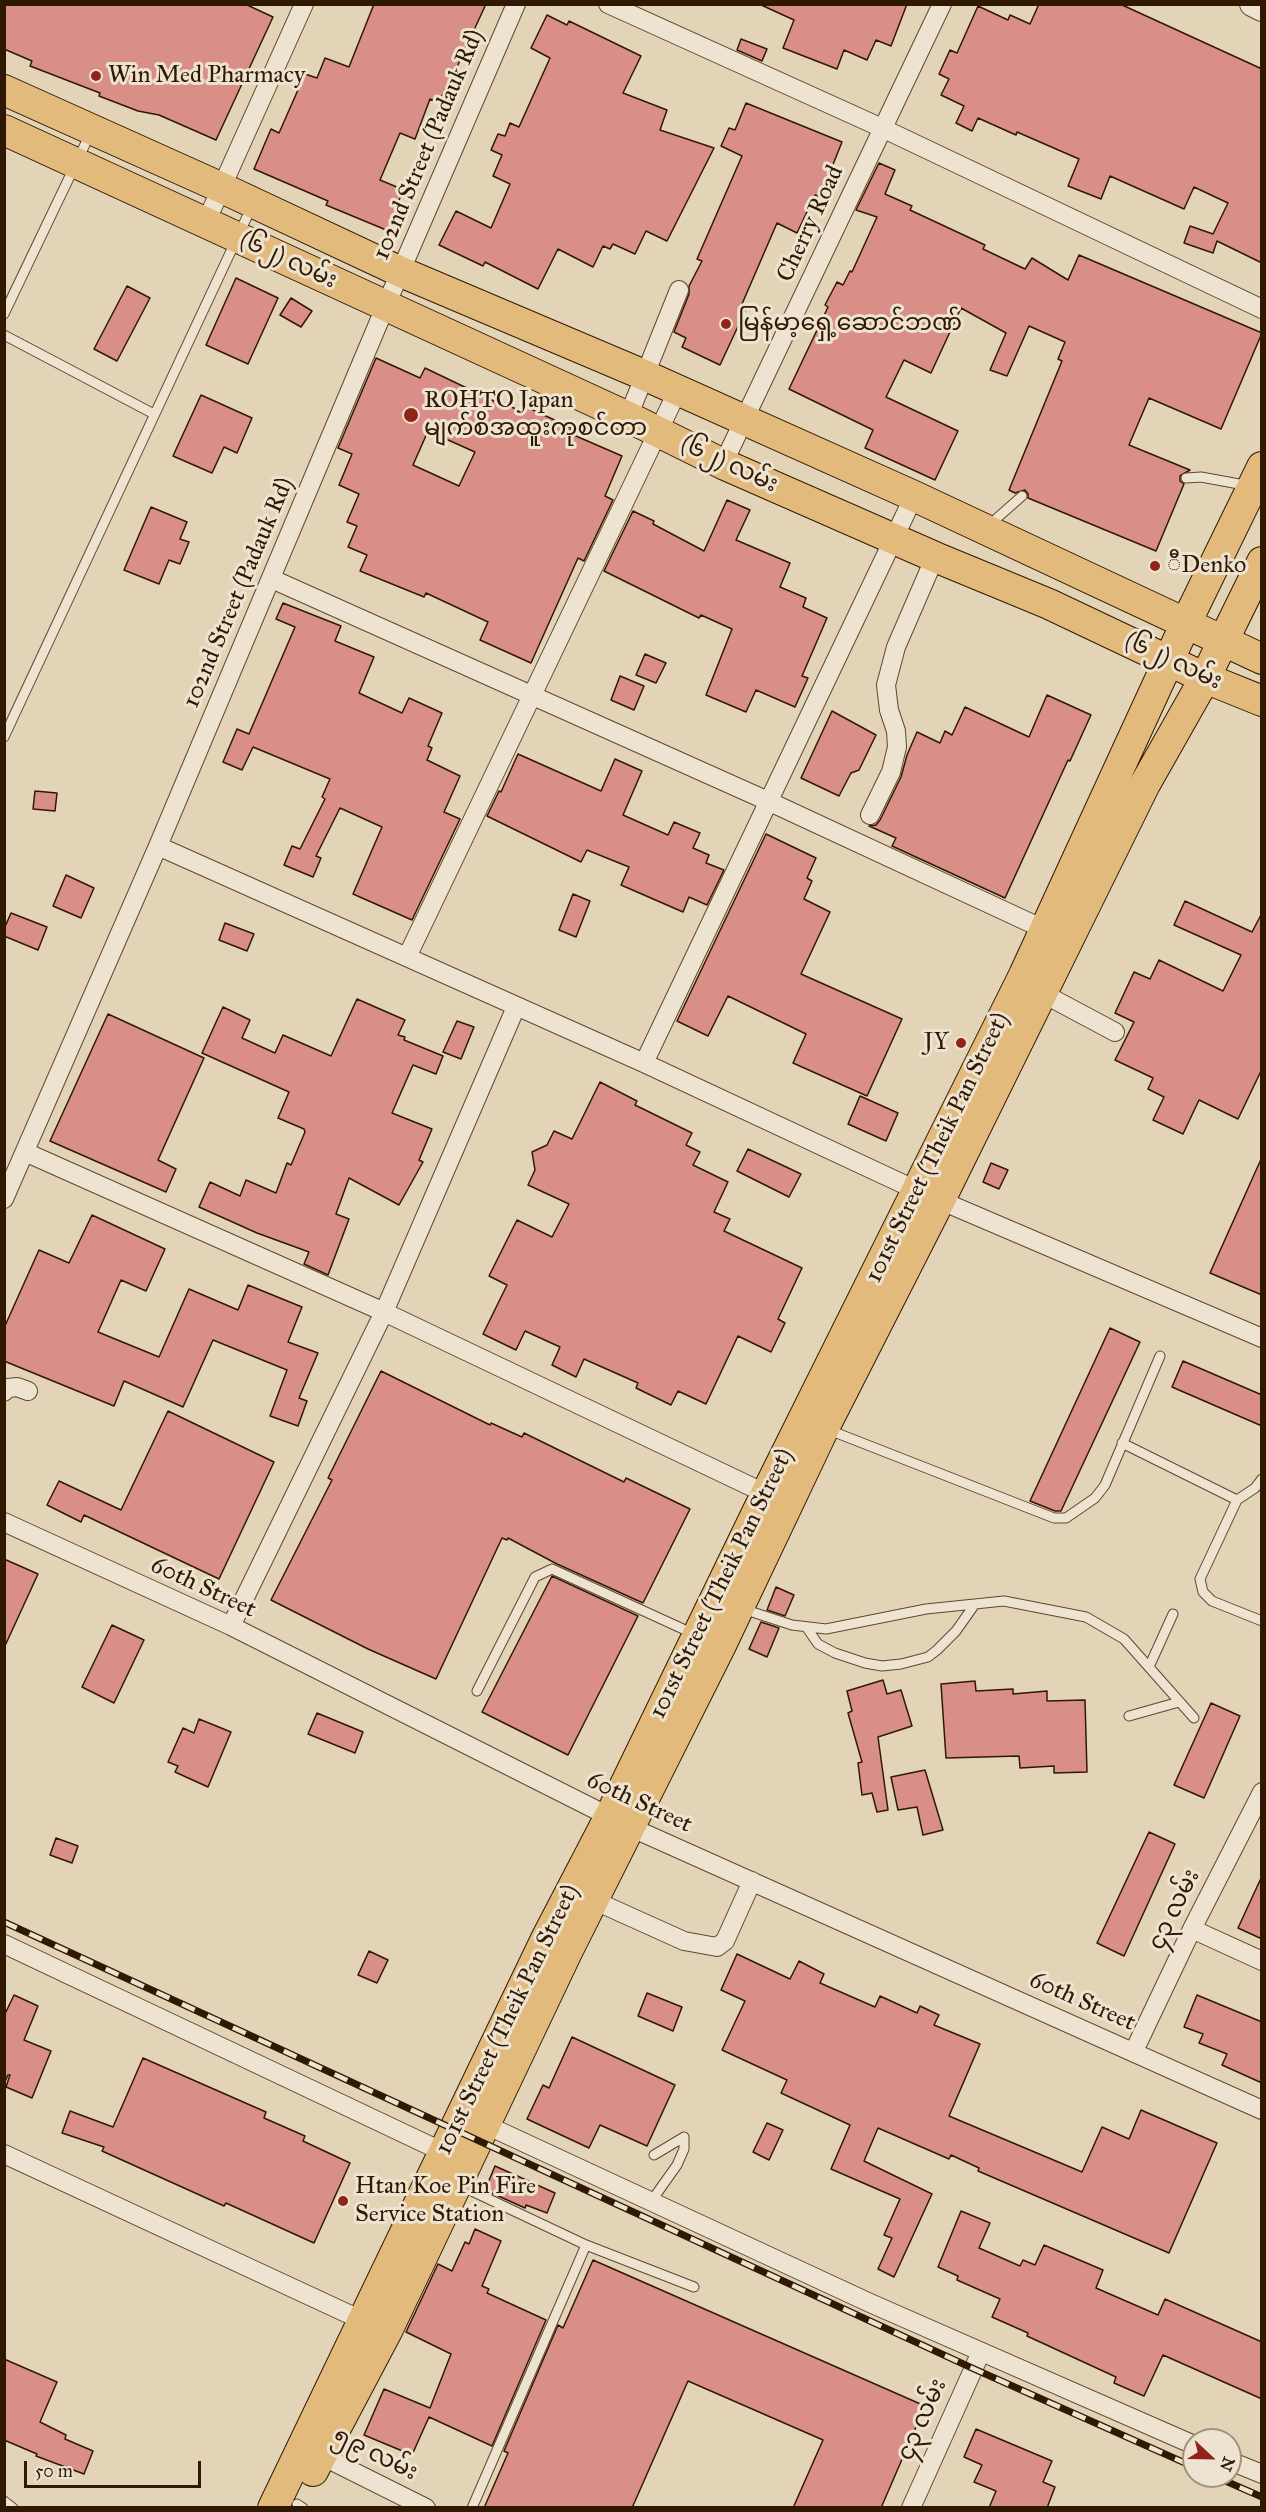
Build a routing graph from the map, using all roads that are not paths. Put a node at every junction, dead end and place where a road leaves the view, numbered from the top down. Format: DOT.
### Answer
graph roads {
  1 [pos="304,4"];
  2 [pos="516,4"];
  3 [pos="608,4"];
  4 [pos="942,4"];
  5 [pos="1252,4"];
  6 [pos="1262,9"];
  7 [pos="4,90"];
  8 [pos="882,128"];
  9 [pos="92,129"];
  10 [pos="4,130"];
  11 [pos="77,163"];
  12 [pos="222,188"];
  13 [pos="253,204"];
  14 [pos="206,222"];
  15 [pos="237,237"];
  16 [pos="400,272"];
  17 [pos="679,290"];
  18 [pos="386,305"];
  19 [pos="1262,309"];
  20 [pos="4,314"];
  21 [pos="4,335"];
  22 [pos="644,375"];
  23 [pos="678,390"];
  24 [pos="154,414"];
  25 [pos="628,417"];
  26 [pos="744,419"];
  27 [pos="659,433"];
  28 [pos="723,464"];
  29 [pos="1257,477"];
  30 [pos="1186,478"];
  31 [pos="914,496"];
  32 [pos="1022,496"];
  33 [pos="986,529"];
  34 [pos="894,539"];
  35 [pos="935,557"];
  36 [pos="1262,562"];
  37 [pos="272,579"];
  38 [pos="1185,625"];
  39 [pos="1222,641"];
  40 [pos="1262,659"];
  41 [pos="1169,660"];
  42 [pos="1205,678"];
  43 [pos="531,695"];
  44 [pos="1262,701"];
  45 [pos="4,737"];
  46 [pos="770,802"];
  47 [pos="870,815"];
  48 [pos="158,846"];
  49 [pos="1056,935"];
  50 [pos="407,957"];
  51 [pos="1042,993"];
  52 [pos="516,1007"];
  53 [pos="1115,1032"];
  54 [pos="644,1063"];
  55 [pos="25,1152"];
  56 [pos="928,1195"];
  57 [pos="4,1199"];
  58 [pos="384,1312"];
  59 [pos="1262,1338"];
  60 [pos="1160,1356"];
  61 [pos="28,1391"];
  62 [pos="4,1392"];
  63 [pos="824,1428"];
  64 [pos="1122,1443"];
  65 [pos="1262,1479"];
  66 [pos="777,1499"];
  67 [pos="1237,1500"];
  68 [pos="4,1522"];
  69 [pos="975,1604"];
  70 [pos="738,1607"];
  71 [pos="1173,1614"];
  72 [pos="1262,1621"];
  73 [pos="231,1626"];
  74 [pos="807,1628"];
  75 [pos="709,1640"];
  76 [pos="1149,1667"];
  77 [pos="477,1691"];
  78 [pos="1179,1702"];
  79 [pos="1129,1716"];
  80 [pos="1194,1718"];
  81 [pos="1262,1792"];
  82 [pos="620,1821"];
  83 [pos="752,1881"];
  84 [pos="593,1900"];
  85 [pos="1192,1929"];
  86 [pos="4,1944"];
  87 [pos="557,1946"];
  88 [pos="1262,1961"];
  89 [pos="520,2022"];
  90 [pos="1134,2051"];
  91 [pos="1262,2110"];
  92 [pos="484,2124"];
  93 [pos="443,2152"];
  94 [pos="4,2154"];
  95 [pos="654,2155"];
  96 [pos="457,2184"];
  97 [pos="650,2202"];
  98 [pos="586,2245"];
  99 [pos="694,2287"];
  100 [pos="375,2326"];
  101 [pos="981,2352"];
  102 [pos="1182,2440"];
  103 [pos="311,2451"];
  104 [pos="1242,2466"];
  105 [pos="1262,2474"];
  106 [pos="4,2501"];
  107 [pos="292,2507"];
  108 [pos="13,2508"];
  109 [pos="426,2508"];
  110 [pos="472,2508"];
  111 [pos="911,2508"];
  1 -- 12 [label="street"];
  2 -- 16 [label="street, 102nd Street (Padauk Rd)"];
  3 -- 8 [label="street"];
  4 -- 8 [label="street, Cherry Road"];
  5 -- 6 [label="street"];
  7 -- 9 [label="main road, (၆၂) လမ်း"];
  8 -- 19 [label="street"];
  8 -- 26 [label="street, Cherry Road"];
  9 -- 11 [label="lane"];
  9 -- 12 [label="main road, (၆၂) လမ်း"];
  10 -- 11 [label="main road, (၆၂) လမ်း"];
  11 -- 14 [label="main road, (၆၂) လမ်း"];
  11 -- 20 [label="lane"];
  12 -- 13 [label="main road, (၆၂) လမ်း"];
  12 -- 14 [label="street"];
  13 -- 15 [label="lane"];
  13 -- 16 [label="main road, (၆၂) လမ်း"];
  14 -- 15 [label="main road, (၆၂) လမ်း"];
  15 -- 18 [label="main road, (၆၂) လမ်း"];
  15 -- 24 [label="lane"];
  16 -- 18 [label="street, 102nd Street (Padauk Rd)"];
  16 -- 22 [label="main road, (၆၂) လမ်း"];
  17 -- 22 [label="street"];
  18 -- 25 [label="main road, (၆၂) လမ်း"];
  18 -- 37 [label="street, 102nd Street (Padauk Rd)"];
  21 -- 24 [label="lane"];
  22 -- 23 [label="main road, (၆၂) လမ်း"];
  22 -- 25 [label="street"];
  23 -- 26 [label="main road, (၆၂) လမ်း"];
  23 -- 27 [label="street"];
  24 -- 45 [label="lane"];
  25 -- 27 [label="main road, (၆၂) လမ်း"];
  26 -- 28 [label="street, Cherry Road"];
  26 -- 31 [label="main road, (၆၂) လမ်း"];
  27 -- 28 [label="main road, (၆၂) လမ်း"];
  27 -- 43 [label="street"];
  28 -- 34 [label="main road, (၆၂) လမ်း"];
  29 -- 30 [label="lane"];
  29 -- 38 [label="main road, 101st Street (Theik Pan Street)"];
  31 -- 33 [label="main road, (၆၂) လမ်း"];
  31 -- 34 [label="street"];
  32 -- 33 [label="lane"];
  33 -- 38 [label="main road, (၆၂) လမ်း"];
  34 -- 35 [label="main road, (၆၂) လမ်း"];
  34 -- 46 [label="street"];
  35 -- 41 [label="main road, (၆၂) လမ်း"];
  35 -- 47 [label="street"];
  36 -- 39 [label="main road, 101st Street (Theik Pan Street)"];
  37 -- 43 [label="street"];
  37 -- 48 [label="street, 102nd Street (Padauk Rd)"];
  38 -- 39 [label="main road, (၆၂) လမ်း"];
  38 -- 41 [label="main road, 101st Street (Theik Pan Street)"];
  39 -- 40 [label="main road, (၆၂) လမ်း"];
  39 -- 42 [label="main road, 101st Street (Theik Pan Street)"];
  41 -- 42 [label="main road, (၆၂) လမ်း"];
  41 -- 49 [label="main road, 101st Street (Theik Pan Street)"];
  42 -- 44 [label="main road, (၆၂) လမ်း"];
  42 -- 49 [label="main road, 101st Street (Theik Pan Street)"];
  43 -- 46 [label="street"];
  43 -- 50 [label="street"];
  46 -- 49 [label="street"];
  46 -- 54 [label="street"];
  48 -- 50 [label="street"];
  48 -- 55 [label="street, 102nd Street (Padauk Rd)"];
  49 -- 51 [label="main road, 101st Street (Theik Pan Street)"];
  49 -- 56 [label="main road, 101st Street (Theik Pan Street)"];
  50 -- 52 [label="street"];
  51 -- 53 [label="street"];
  51 -- 56 [label="main road, 101st Street (Theik Pan Street)"];
  52 -- 54 [label="street"];
  52 -- 58 [label="street"];
  54 -- 56 [label="street"];
  55 -- 57 [label="street, 102nd Street (Padauk Rd)"];
  55 -- 58 [label="street"];
  56 -- 59 [label="street"];
  56 -- 63 [label="main road, 101st Street (Theik Pan Street)"];
  56 -- 66 [label="main road, 101st Street (Theik Pan Street)"];
  58 -- 66 [label="street"];
  58 -- 73 [label="street"];
  60 -- 64 [label="lane"];
  61 -- 62 [label="street"];
  63 -- 64 [label="lane"];
  63 -- 66 [label="main road, 101st Street (Theik Pan Street)"];
  64 -- 67 [label="lane"];
  65 -- 67 [label="lane"];
  66 -- 70 [label="main road, 101st Street (Theik Pan Street)"];
  66 -- 75 [label="main road, 101st Street (Theik Pan Street)"];
  67 -- 72 [label="lane"];
  68 -- 73 [label="street, 60th Street"];
  69 -- 74 [label="lane"];
  69 -- 74 [label="lane"];
  69 -- 76 [label="lane"];
  70 -- 74 [label="lane"];
  70 -- 75 [label="main road, 101st Street (Theik Pan Street)"];
  71 -- 76 [label="lane"];
  73 -- 82 [label="street, 60th Street"];
  75 -- 77 [label="lane"];
  75 -- 82 [label="main road, 101st Street (Theik Pan Street)"];
  76 -- 78 [label="lane"];
  78 -- 79 [label="lane"];
  78 -- 80 [label="lane"];
  81 -- 85 [label="street, ၄၃ လမ်း"];
  82 -- 83 [label="street, 60th Street"];
  82 -- 84 [label="main road, 101st Street (Theik Pan Street)"];
  82 -- 87 [label="main road, 101st Street (Theik Pan Street)"];
  83 -- 84 [label="street"];
  83 -- 90 [label="street, 60th Street"];
  84 -- 87 [label="main road, 101st Street (Theik Pan Street)"];
  85 -- 88 [label="street"];
  85 -- 90 [label="street, ၄၃ လမ်း"];
  86 -- 93 [label="street"];
  87 -- 89 [label="main road, 101st Street (Theik Pan Street)"];
  89 -- 92 [label="main road, 101st Street (Theik Pan Street)"];
  89 -- 93 [label="main road, 101st Street (Theik Pan Street)"];
  90 -- 91 [label="street, 60th Street"];
  92 -- 96 [label="main road, 101st Street (Theik Pan Street)"];
  92 -- 97 [label="street"];
  93 -- 100 [label="main road, 101st Street (Theik Pan Street)"];
  94 -- 100 [label="street"];
  95 -- 97 [label="lane"];
  96 -- 98 [label="lane"];
  96 -- 100 [label="main road, 101st Street (Theik Pan Street)"];
  97 -- 101 [label="street"];
  98 -- 99 [label="lane"];
  98 -- 110 [label="lane"];
  100 -- 103 [label="main road, 101st Street (Theik Pan Street)"];
  101 -- 102 [label="street"];
  101 -- 111 [label="street, ၄၃ လမ်း"];
  103 -- 107 [label="main road, 101st Street (Theik Pan Street)"];
  103 -- 109 [label="street, ၅၉ လမ်း"];
  104 -- 105 [label="street"];
  106 -- 108 [label="lane"];
}
